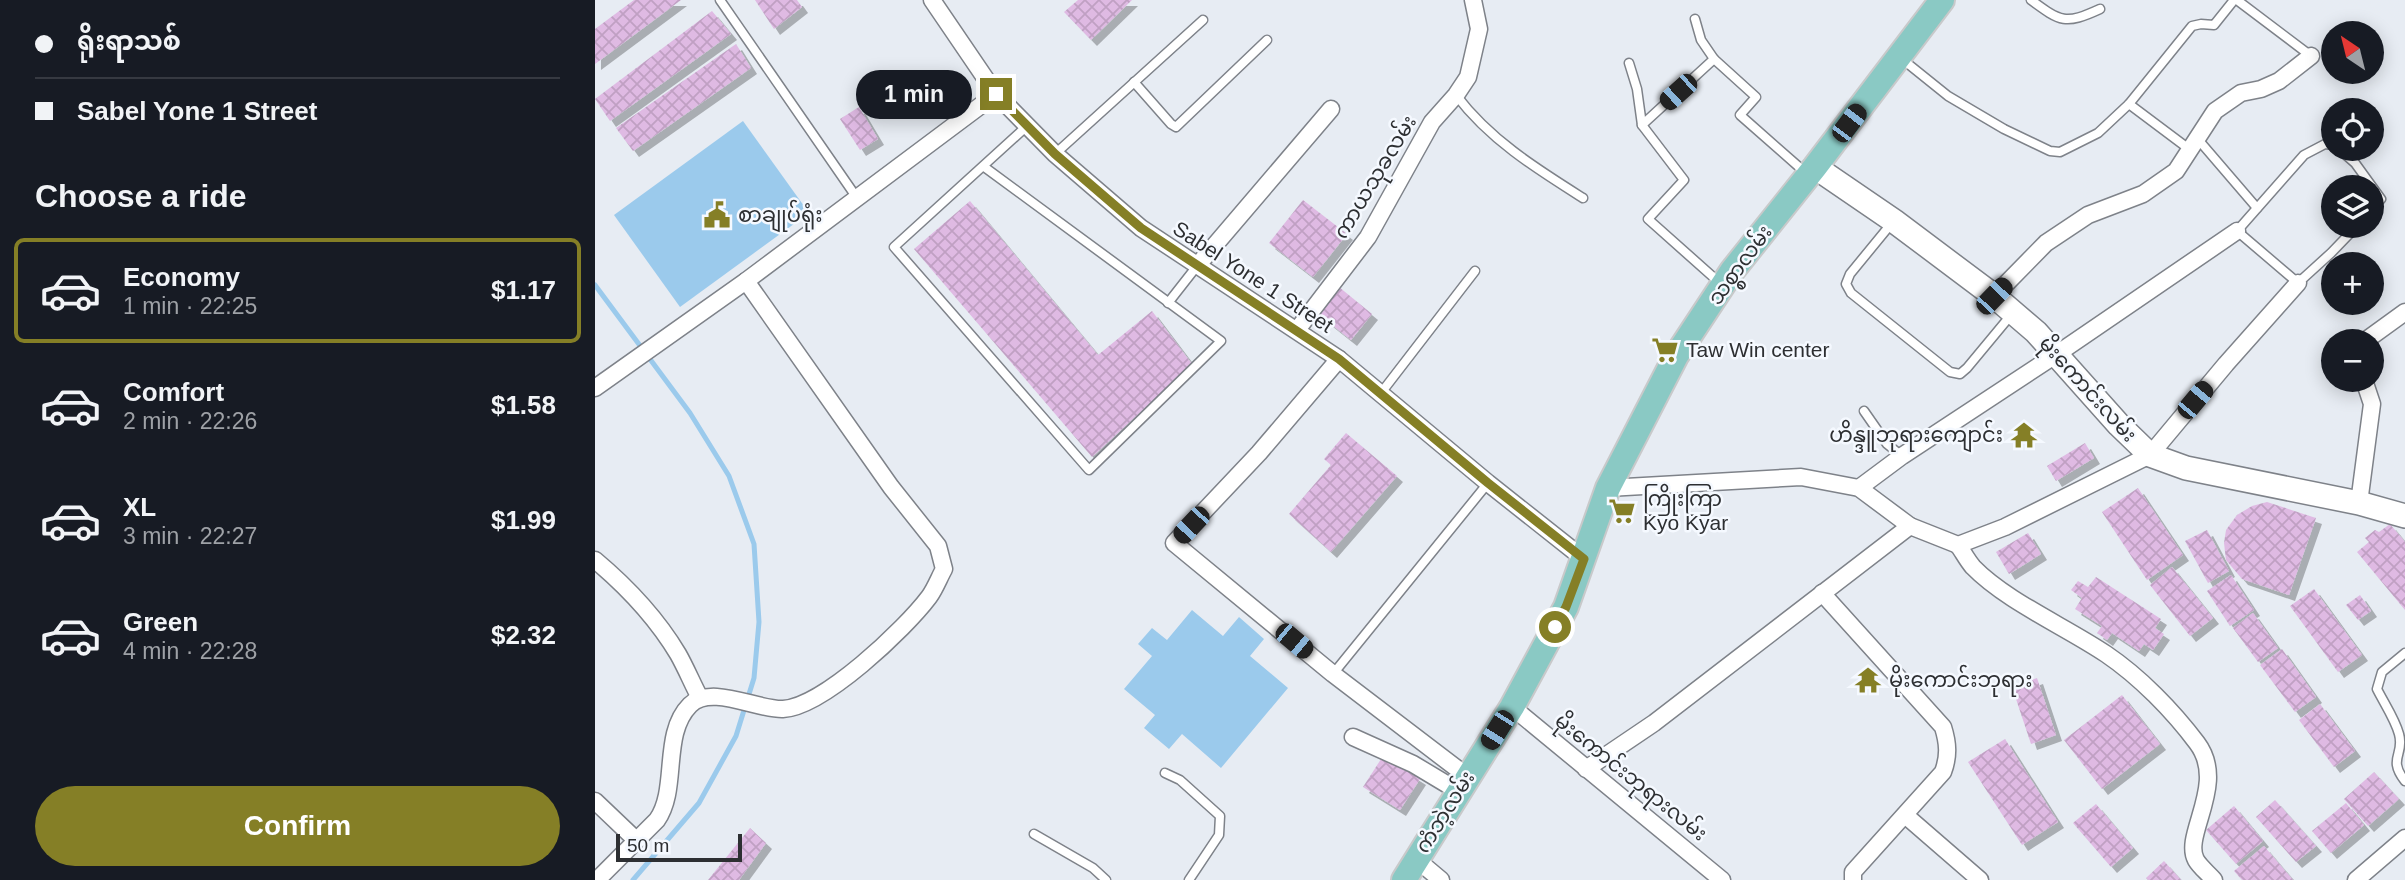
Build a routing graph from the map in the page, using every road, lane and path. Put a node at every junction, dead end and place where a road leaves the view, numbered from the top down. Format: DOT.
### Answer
graph roads {
  1 [pos="720,0"];
  2 [pos="932,0"];
  3 [pos="1472,0"];
  4 [pos="2031,0"];
  5 [pos="2235,0"];
  6 [pos="1932,4"];
  7 [pos="2100,9"];
  8 [pos="1695,19"];
  9 [pos="1203,20"];
  10 [pos="1267,40"];
  11 [pos="2311,56"];
  12 [pos="1900,57"];
  13 [pos="1714,59"];
  14 [pos="1629,63"];
  15 [pos="1134,82"];
  16 [pos="996,94"];
  17 [pos="1456,96"];
  18 [pos="2129,104"];
  19 [pos="1331,109"];
  20 [pos="1642,125"];
  21 [pos="1027,126"];
  22 [pos="2193,143"];
  23 [pos="2321,146"];
  24 [pos="1055,154"];
  25 [pos="2353,161"];
  26 [pos="983,166"];
  27 [pos="1812,171"];
  28 [pos="2364,175"];
  29 [pos="857,198"];
  30 [pos="1583,198"];
  31 [pos="2257,208"];
  32 [pos="1894,221"];
  33 [pos="2237,231"];
  34 [pos="2345,238"];
  35 [pos="1197,266"];
  36 [pos="1475,271"];
  37 [pos="746,281"];
  38 [pos="2298,283"];
  39 [pos="1723,286"];
  40 [pos="1994,296"];
  41 [pos="1168,303"];
  42 [pos="2405,312"];
  43 [pos="2013,313"];
  44 [pos="2382,329"];
  45 [pos="1297,330"];
  46 [pos="2057,354"];
  47 [pos="1339,359"];
  48 [pos="595,388"];
  49 [pos="2368,392"];
  50 [pos="1381,393"];
  51 [pos="1864,411"];
  52 [pos="1902,456"];
  53 [pos="2150,456"];
  54 [pos="1488,483"];
  55 [pos="1608,488"];
  56 [pos="1859,488"];
  57 [pos="2359,503"];
  58 [pos="2405,516"];
  59 [pos="1910,526"];
  60 [pos="1958,545"];
  61 [pos="1584,559"];
  62 [pos="595,560"];
  63 [pos="1822,593"];
  64 [pos="2405,653"];
  65 [pos="1333,674"];
  66 [pos="700,698"];
  67 [pos="1512,707"];
  68 [pos="1353,737"];
  69 [pos="1587,769"];
  70 [pos="1165,773"];
  71 [pos="2405,782"];
  72 [pos="1463,784"];
  73 [pos="595,801"];
  74 [pos="1905,815"];
  75 [pos="1034,834"];
  76 [pos="2405,838"];
  77 [pos="636,840"];
  78 [pos="1410,870"];
  79 [pos="597,880"];
  80 [pos="1106,880"];
  81 [pos="1189,880"];
  82 [pos="1441,880"];
  83 [pos="1722,880"];
  84 [pos="1853,880"];
  85 [pos="1980,880"];
  86 [pos="2214,880"];
  87 [pos="2355,880"];
  1 -- 29 [label="lane"];
  2 -- 16 [label="street, Sabel Yone 1 Street"];
  3 -- 17 [label="street, ကာယသုခလမ်း"];
  4 -- 7 [label="lane"];
  5 -- 11 [label="lane"];
  5 -- 18 [label="lane"];
  6 -- 12 [label="main road, သစ္စာလမ်း"];
  8 -- 13 [label="lane"];
  9 -- 15 [label="lane"];
  10 -- 15 [label="lane"];
  11 -- 22 [label="street"];
  12 -- 18 [label="lane"];
  12 -- 27 [label="main road, သစ္စာလမ်း"];
  13 -- 20 [label="lane"];
  13 -- 27 [label="lane"];
  14 -- 20 [label="lane"];
  15 -- 24 [label="lane"];
  16 -- 21 [label="street, Sabel Yone 1 Street"];
  16 -- 29 [label="street"];
  17 -- 30 [label="lane"];
  17 -- 45 [label="street, ကာယသုခလမ်း"];
  18 -- 22 [label="lane"];
  19 -- 35 [label="street"];
  20 -- 39 [label="lane"];
  21 -- 24 [label="street, Sabel Yone 1 Street"];
  21 -- 26 [label="lane"];
  22 -- 31 [label="lane"];
  22 -- 40 [label="street"];
  23 -- 31 [label="lane"];
  24 -- 35 [label="street, Sabel Yone 1 Street"];
  25 -- 28 [label="lane"];
  26 -- 41 [label="lane"];
  26 -- 41 [label="lane"];
  27 -- 32 [label="main road, မိုးကောင်းလမ်း"];
  27 -- 39 [label="main road, သစ္စာလမ်း"];
  29 -- 37 [label="street"];
  31 -- 33 [label="lane"];
  32 -- 40 [label="main road, မိုးကောင်းလမ်း"];
  32 -- 43 [label="lane"];
  33 -- 38 [label="lane"];
  33 -- 46 [label="street"];
  34 -- 38 [label="lane"];
  35 -- 41 [label="lane"];
  35 -- 45 [label="street, Sabel Yone 1 Street"];
  36 -- 50 [label="lane"];
  37 -- 48 [label="street"];
  37 -- 66 [label="street"];
  38 -- 53 [label="street"];
  39 -- 55 [label="main road, သစ္စာလမ်း"];
  40 -- 43 [label="main road, မိုးကောင်းလမ်း"];
  42 -- 44 [label="street"];
  43 -- 46 [label="main road, မိုးကောင်းလမ်း"];
  45 -- 47 [label="street, Sabel Yone 1 Street"];
  46 -- 52 [label="street"];
  46 -- 53 [label="main road, မိုးကောင်းလမ်း"];
  47 -- 50 [label="street, Sabel Yone 1 Street"];
  47 -- 65 [label="street"];
  49 -- 57 [label="street"];
  50 -- 54 [label="street, Sabel Yone 1 Street"];
  51 -- 52 [label="lane"];
  52 -- 56 [label="street"];
  53 -- 57 [label="main road, မိုးကောင်းလမ်း"];
  53 -- 60 [label="street"];
  54 -- 61 [label="street, Sabel Yone 1 Street"];
  54 -- 65 [label="lane"];
  55 -- 56 [label="street"];
  55 -- 61 [label="main road, သစ္စာလမ်း"];
  56 -- 59 [label="street"];
  57 -- 58 [label="main road, မိုးကောင်းလမ်း"];
  59 -- 60 [label="street"];
  59 -- 63 [label="street"];
  60 -- 86 [label="street"];
  61 -- 67 [label="main road, ကံဘဲ့လမ်း"];
  62 -- 66 [label="street"];
  63 -- 69 [label="street"];
  63 -- 74 [label="street"];
  64 -- 71 [label="lane"];
  65 -- 72 [label="street"];
  66 -- 77 [label="street"];
  67 -- 69 [label="street, မိုးကောင်းဘုရားလမ်း"];
  67 -- 72 [label="main road, ကံဘဲ့လမ်း"];
  68 -- 72 [label="street"];
  69 -- 83 [label="street, မိုးကောင်းဘုရားလမ်း"];
  70 -- 81 [label="lane"];
  72 -- 78 [label="main road, ကံဘဲ့လမ်း"];
  73 -- 77 [label="street"];
  74 -- 84 [label="street"];
  74 -- 85 [label="street"];
  75 -- 80 [label="lane"];
  76 -- 87 [label="street"];
  77 -- 79 [label="street"];
  78 -- 82 [label="street"];
}
